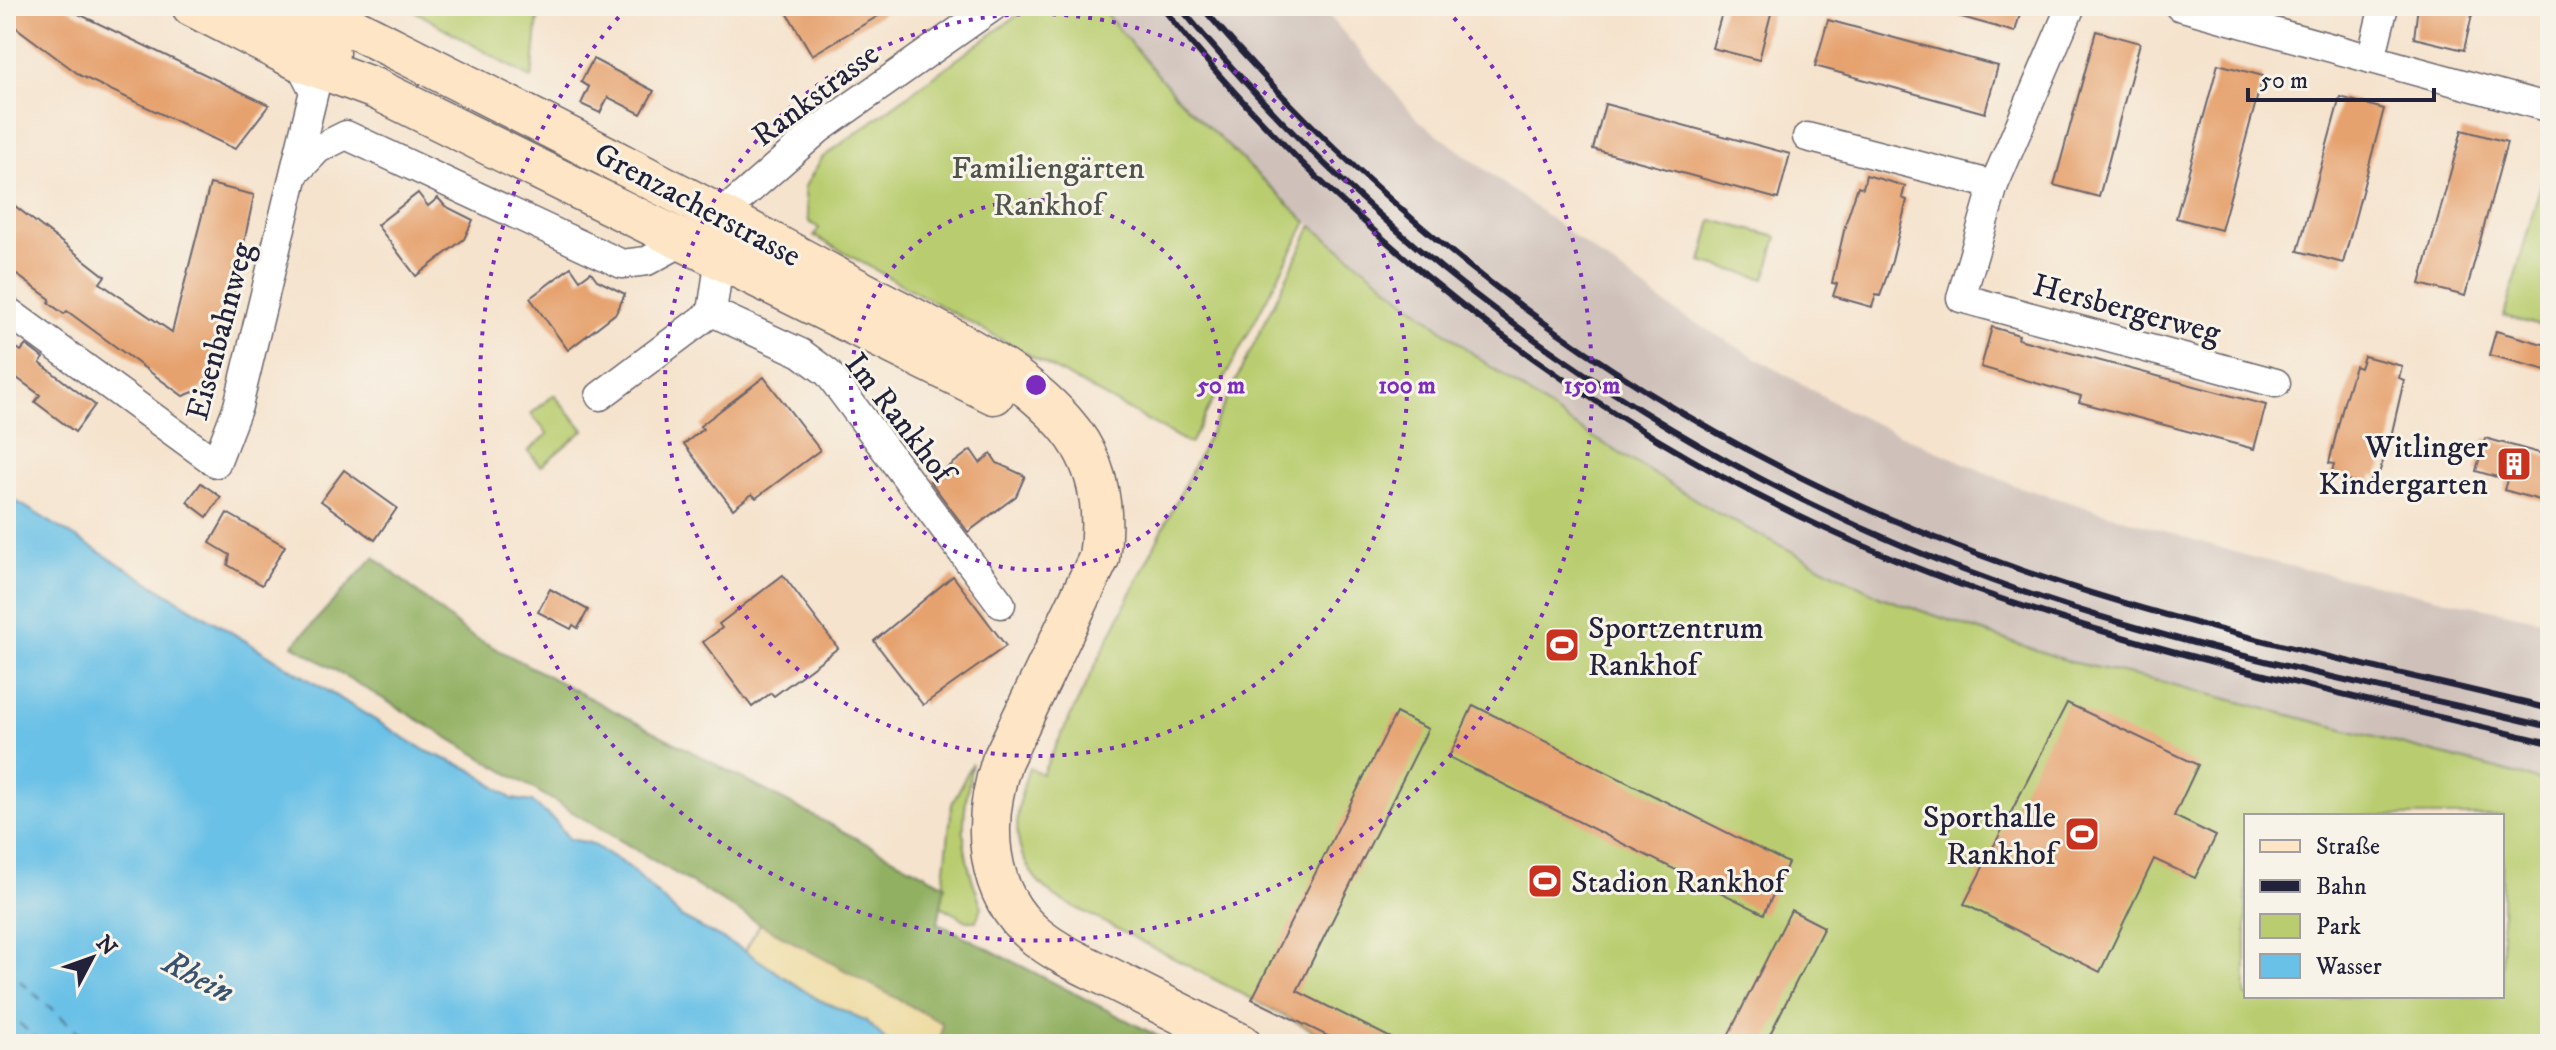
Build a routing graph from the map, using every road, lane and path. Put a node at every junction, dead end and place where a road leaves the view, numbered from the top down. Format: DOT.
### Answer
graph roads {
  1 [pos="192,6"];
  2 [pos="264,6"];
  3 [pos="283,6"];
  4 [pos="994,6"];
  5 [pos="2071,6"];
  6 [pos="2179,6"];
  7 [pos="2384,6"];
  8 [pos="329,13"];
  9 [pos="2371,59"];
  10 [pos="306,75"];
  11 [pos="376,89"];
  12 [pos="2550,108"];
  13 [pos="346,135"];
  14 [pos="1807,137"];
  15 [pos="295,174"];
  16 [pos="1994,185"];
  17 [pos="721,215"];
  18 [pos="703,248"];
  19 [pos="6,310"];
  20 [pos="712,312"];
  21 [pos="2276,383"];
  22 [pos="600,396"];
  23 [pos="1064,422"];
  24 [pos="1001,604"];
  25 [pos="1241,1044"];
  1 -- 10 [label="main road, Grenzacherstrasse"];
  2 -- 11 [label="main road"];
  3 -- 8 [label="main road, Grenzacherstrasse"];
  4 -- 17 [label="street, Rankstrasse"];
  5 -- 16 [label="street"];
  6 -- 9 [label="street"];
  7 -- 9 [label="street"];
  8 -- 17 [label="main road, Grenzacherstrasse"];
  9 -- 12 [label="street"];
  10 -- 11 [label="main road, Grenzacherstrasse"];
  10 -- 13 [label="street, Grenzacherstrasse"];
  10 -- 15 [label="street, Eisenbahnweg"];
  11 -- 18 [label="main road, Grenzacherstrasse"];
  13 -- 15 [label="street"];
  13 -- 18 [label="street, Grenzacherstrasse"];
  14 -- 16 [label="street"];
  15 -- 19 [label="street, Eisenbahnweg"];
  16 -- 21 [label="street, Hersbergerweg"];
  17 -- 18 [label="main road"];
  17 -- 23 [label="main road, Grenzacherstrasse"];
  18 -- 20 [label="street"];
  18 -- 23 [label="main road, Grenzacherstrasse"];
  20 -- 22 [label="street"];
  20 -- 24 [label="street, Im Rankhof"];
  23 -- 25 [label="main road, Grenzacherstrasse"];
}
